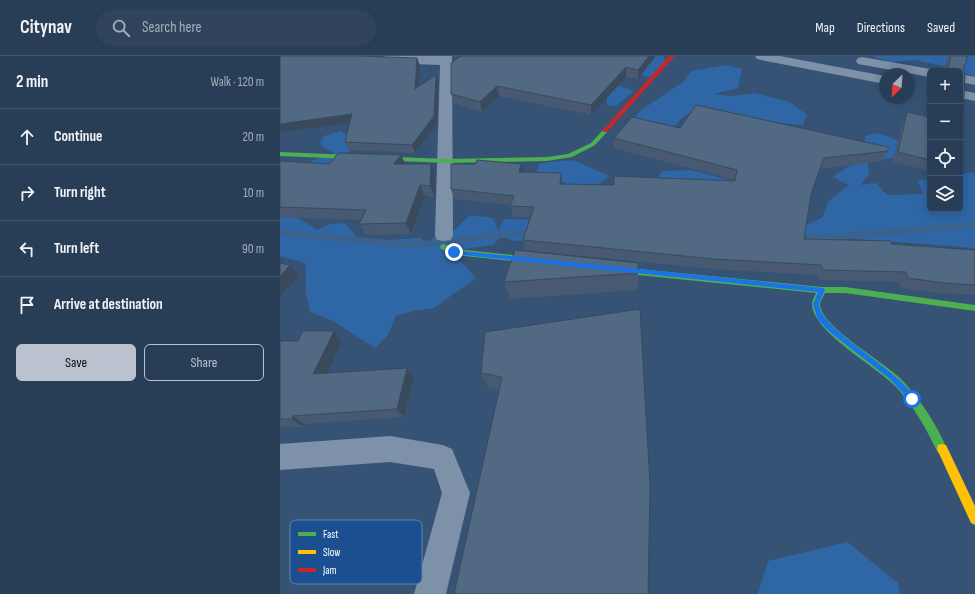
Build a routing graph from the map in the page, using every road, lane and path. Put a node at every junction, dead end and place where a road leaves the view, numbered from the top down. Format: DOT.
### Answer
graph roads {
  1 [pos="672,56"];
  2 [pos="761,56"];
  3 [pos="847,58"];
  4 [pos="372,59"];
  5 [pos="446,59"];
  6 [pos="927,72"];
  7 [pos="879,79"];
  8 [pos="963,79"];
  9 [pos="975,81"];
  10 [pos="963,95"];
  11 [pos="975,97"];
  12 [pos="280,154"];
  13 [pos="446,161"];
  14 [pos="444,241"];
  15 [pos="549,262"];
  16 [pos="596,267"];
  17 [pos="822,290"];
  18 [pos="975,308"];
  19 [pos="280,457"];
  20 [pos="975,519"];
  21 [pos="430,594"];
  1 -- 13 [label="street"];
  2 -- 7 [label="street"];
  3 -- 6 [label="street"];
  4 -- 5 [label="street"];
  5 -- 13 [label="street"];
  8 -- 9 [label="street"];
  10 -- 11 [label="street"];
  12 -- 13 [label="street"];
  13 -- 14 [label="street"];
  14 -- 15 [label="street"];
  16 -- 17 [label="street"];
  17 -- 18 [label="street"];
  17 -- 20 [label="street"];
  19 -- 21 [label="street"];
}
